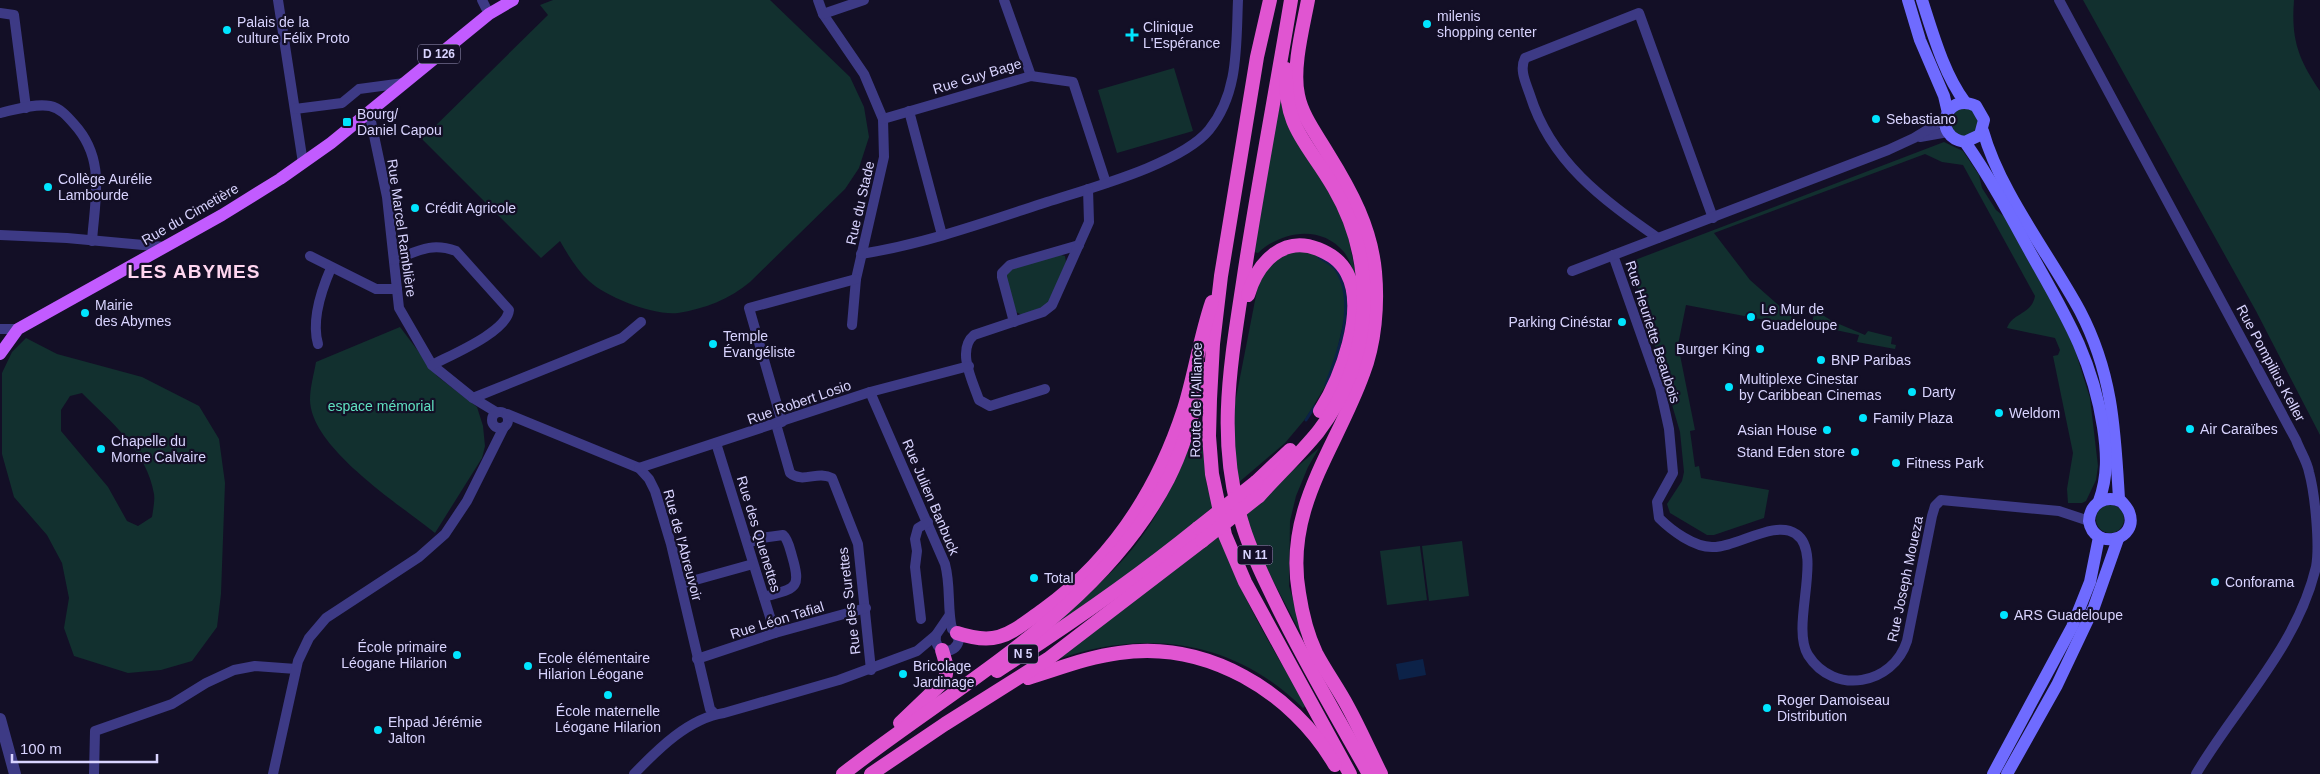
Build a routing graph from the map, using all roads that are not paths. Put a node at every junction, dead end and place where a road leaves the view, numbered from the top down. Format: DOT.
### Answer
graph roads {
  1 [pos="278,0"];
  2 [pos="482,0"];
  3 [pos="512,0"];
  4 [pos="818,0"];
  5 [pos="864,0"];
  6 [pos="1004,0"];
  7 [pos="1238,0"];
  8 [pos="1264,0"];
  9 [pos="1270,0"];
  10 [pos="1291,0"];
  11 [pos="1308,0"];
  12 [pos="1908,0"];
  13 [pos="1922,0"];
  14 [pos="2059,0"];
  15 [pos="499,3"];
  16 [pos="0,13"];
  17 [pos="489,14"];
  18 [pos="823,14"];
  19 [pos="1289,14"];
  20 [pos="1258,56"];
  21 [pos="1031,76"];
  22 [pos="404,84"];
  23 [pos="1965,102"];
  24 [pos="26,108"];
  25 [pos="295,109"];
  26 [pos="908,111"];
  27 [pos="0,112"];
  28 [pos="370,112"];
  29 [pos="1946,116"];
  30 [pos="883,119"];
  31 [pos="1983,130"];
  32 [pos="1948,132"];
  33 [pos="1914,138"];
  34 [pos="1965,142"];
  35 [pos="303,162"];
  36 [pos="1106,183"];
  37 [pos="1088,189"];
  38 [pos="1713,218"];
  39 [pos="942,235"];
  40 [pos="0,236"];
  41 [pos="1658,238"];
  42 [pos="92,241"];
  43 [pos="1079,245"];
  44 [pos="165,247"];
  45 [pos="862,254"];
  46 [pos="1613,255"];
  47 [pos="310,256"];
  48 [pos="394,260"];
  49 [pos="331,268"];
  50 [pos="1572,271"];
  51 [pos="1221,276"];
  52 [pos="856,279"];
  53 [pos="397,289"];
  54 [pos="1238,313"];
  55 [pos="641,322"];
  56 [pos="1014,322"];
  57 [pos="852,325"];
  58 [pos="0,328"];
  59 [pos="18,329"];
  60 [pos="318,344"];
  61 [pos="1213,344"];
  62 [pos="0,354"];
  63 [pos="432,365"];
  64 [pos="969,366"];
  65 [pos="1045,389"];
  66 [pos="870,392"];
  67 [pos="473,398"];
  68 [pos="1351,403"];
  69 [pos="500,420"];
  70 [pos="779,423"];
  71 [pos="716,443"];
  72 [pos="638,468"];
  73 [pos="1259,496"];
  74 [pos="2122,502"];
  75 [pos="2096,504"];
  76 [pos="2059,511"];
  77 [pos="2089,521"];
  78 [pos="928,522"];
  79 [pos="1783,530"];
  80 [pos="1200,535"];
  81 [pos="2099,537"];
  82 [pos="2118,539"];
  83 [pos="748,543"];
  84 [pos="753,564"];
  85 [pos="681,584"];
  86 [pos="764,597"];
  87 [pos="866,608"];
  88 [pos="921,618"];
  89 [pos="947,631"];
  90 [pos="775,633"];
  91 [pos="923,648"];
  92 [pos="940,649"];
  93 [pos="697,659"];
  94 [pos="296,669"];
  95 [pos="871,670"];
  96 [pos="1012,683"];
  97 [pos="714,713"];
  98 [pos="0,719"];
  99 [pos="879,746"];
  100 [pos="15,774"];
  101 [pos="94,774"];
  102 [pos="273,774"];
  103 [pos="634,774"];
  104 [pos="844,774"];
  105 [pos="871,774"];
  106 [pos="1340,774"];
  107 [pos="1350,774"];
  108 [pos="1369,774"];
  109 [pos="1381,774"];
  110 [pos="1993,774"];
  111 [pos="2007,774"];
  112 [pos="2196,774"];
  1 -- 25 [label="street"];
  2 -- 17 [label="street"];
  3 -- 15 [label="main road, D 126"];
  4 -- 18 [label="street, Rue du Stade"];
  5 -- 18 [label="street"];
  6 -- 21 [label="street, Rue Guy Bage"];
  7 -- 36 [label="street"];
  8 -- 20 [label="highway"];
  9 -- 20 [label="highway, Route de l'Alliance / N 11"];
  10 -- 19 [label="highway, N 11"];
  11 -- 68 [label="highway"];
  12 -- 29 [label="main road"];
  13 -- 23 [label="main road"];
  14 -- 112 [label="street, Rue Pompilius Keller"];
  15 -- 17 [label="main road, D 126"];
  16 -- 24 [label="street"];
  17 -- 22 [label="main road, D 126"];
  18 -- 30 [label="street, Rue du Stade"];
  19 -- 54 [label="highway, N 11"];
  19 -- 73 [label="highway"];
  20 -- 51 [label="highway, Route de l'Alliance / N 11"];
  21 -- 26 [label="street, Rue Guy Bage"];
  21 -- 36 [label="street"];
  22 -- 25 [label="street"];
  22 -- 28 [label="main road, D 126"];
  23 -- 29 [label="main road"];
  23 -- 31 [label="main road"];
  24 -- 27 [label="street"];
  24 -- 42 [label="street"];
  25 -- 35 [label="street"];
  26 -- 30 [label="street, Rue Guy Bage"];
  26 -- 39 [label="street"];
  28 -- 35 [label="main road, Rue du Cimetière / D 126"];
  28 -- 48 [label="street, Rue Marcel Ramblière"];
  29 -- 32 [label="main road"];
  29 -- 33 [label="street"];
  30 -- 45 [label="street, Rue du Stade"];
  31 -- 34 [label="main road"];
  31 -- 74 [label="main road"];
  32 -- 33 [label="street"];
  32 -- 34 [label="main road"];
  33 -- 38 [label="street"];
  34 -- 75 [label="main road"];
  35 -- 44 [label="main road, Rue du Cimetière / D 126"];
  36 -- 37 [label="street"];
  37 -- 39 [label="street"];
  37 -- 43 [label="street"];
  38 -- 41 [label="street"];
  38 -- 41 [label="street"];
  39 -- 45 [label="street"];
  40 -- 42 [label="street"];
  41 -- 46 [label="street"];
  42 -- 44 [label="street"];
  43 -- 56 [label="street"];
  43 -- 56 [label="street"];
  44 -- 59 [label="main road, Rue du Cimetière / D 126"];
  45 -- 52 [label="street, Rue du Stade"];
  46 -- 50 [label="street"];
  46 -- 79 [label="street, Rue Heuriette Beaubois"];
  47 -- 49 [label="street"];
  48 -- 53 [label="street, Rue Marcel Ramblière"];
  48 -- 63 [label="street"];
  49 -- 53 [label="street"];
  49 -- 60 [label="street"];
  51 -- 61 [label="highway, Route de l'Alliance / N 11"];
  51 -- 89 [label="highway"];
  52 -- 57 [label="street, Rue du Stade"];
  52 -- 70 [label="street"];
  53 -- 63 [label="street, Rue Marcel Ramblière"];
  54 -- 80 [label="highway, N 5, bridge"];
  54 -- 108 [label="highway, N 11"];
  55 -- 67 [label="street"];
  56 -- 64 [label="street"];
  58 -- 59 [label="street"];
  59 -- 62 [label="main road, Rue du Cimetière / D 126"];
  61 -- 99 [label="highway"];
  61 -- 107 [label="highway, Route de l'Alliance / N 11"];
  63 -- 67 [label="street, Rue Marcel Ramblière"];
  64 -- 65 [label="street"];
  64 -- 66 [label="street, Rue Robert Losio"];
  66 -- 70 [label="street, Rue Robert Losio"];
  66 -- 78 [label="street, Rue Julien Banbuck"];
  67 -- 69 [label="street, Rue Marcel Ramblière"];
  68 -- 73 [label="highway"];
  68 -- 109 [label="highway"];
  69 -- 72 [label="street"];
  69 -- 94 [label="street"];
  70 -- 71 [label="street, Rue Robert Losio"];
  70 -- 87 [label="street, Rue des Surettes"];
  71 -- 72 [label="street, Rue Robert Losio"];
  71 -- 83 [label="street, Rue des Quenettes"];
  72 -- 85 [label="street, Rue de l'Abreuvoir"];
  73 -- 80 [label="highway, N 5, bridge"];
  74 -- 75 [label="main road"];
  74 -- 82 [label="main road"];
  75 -- 76 [label="street"];
  75 -- 77 [label="main road"];
  76 -- 77 [label="street"];
  76 -- 79 [label="street, Rue Joseph Moueza"];
  77 -- 81 [label="main road"];
  78 -- 88 [label="street"];
  78 -- 89 [label="street, Rue Julien Banbuck"];
  80 -- 96 [label="highway, N 5"];
  80 -- 104 [label="highway, N 5"];
  81 -- 82 [label="main road"];
  81 -- 110 [label="main road"];
  82 -- 111 [label="main road"];
  83 -- 84 [label="street, Rue des Quenettes"];
  83 -- 86 [label="street"];
  84 -- 85 [label="street"];
  84 -- 86 [label="street, Rue des Quenettes"];
  85 -- 93 [label="street, Rue de l'Abreuvoir"];
  86 -- 90 [label="street, Rue des Quenettes"];
  87 -- 90 [label="street, Rue Léon Tafial"];
  87 -- 95 [label="street, Rue des Surettes"];
  89 -- 91 [label="street, Rue Julien Banbuck"];
  89 -- 92 [label="street"];
  89 -- 92 [label="street"];
  90 -- 93 [label="street, Rue Léon Tafial"];
  91 -- 92 [label="street, Rue Julien Banbuck"];
  91 -- 95 [label="street, Rue Julien Banbuck"];
  92 -- 99 [label="highway"];
  93 -- 97 [label="street, Rue de l'Abreuvoir"];
  94 -- 101 [label="street"];
  94 -- 102 [label="street"];
  95 -- 97 [label="street, Rue Julien Banbuck"];
  96 -- 105 [label="highway, N 5"];
  96 -- 106 [label="highway"];
  97 -- 103 [label="street"];
  98 -- 100 [label="street"];
  99 -- 104 [label="highway"];
}
